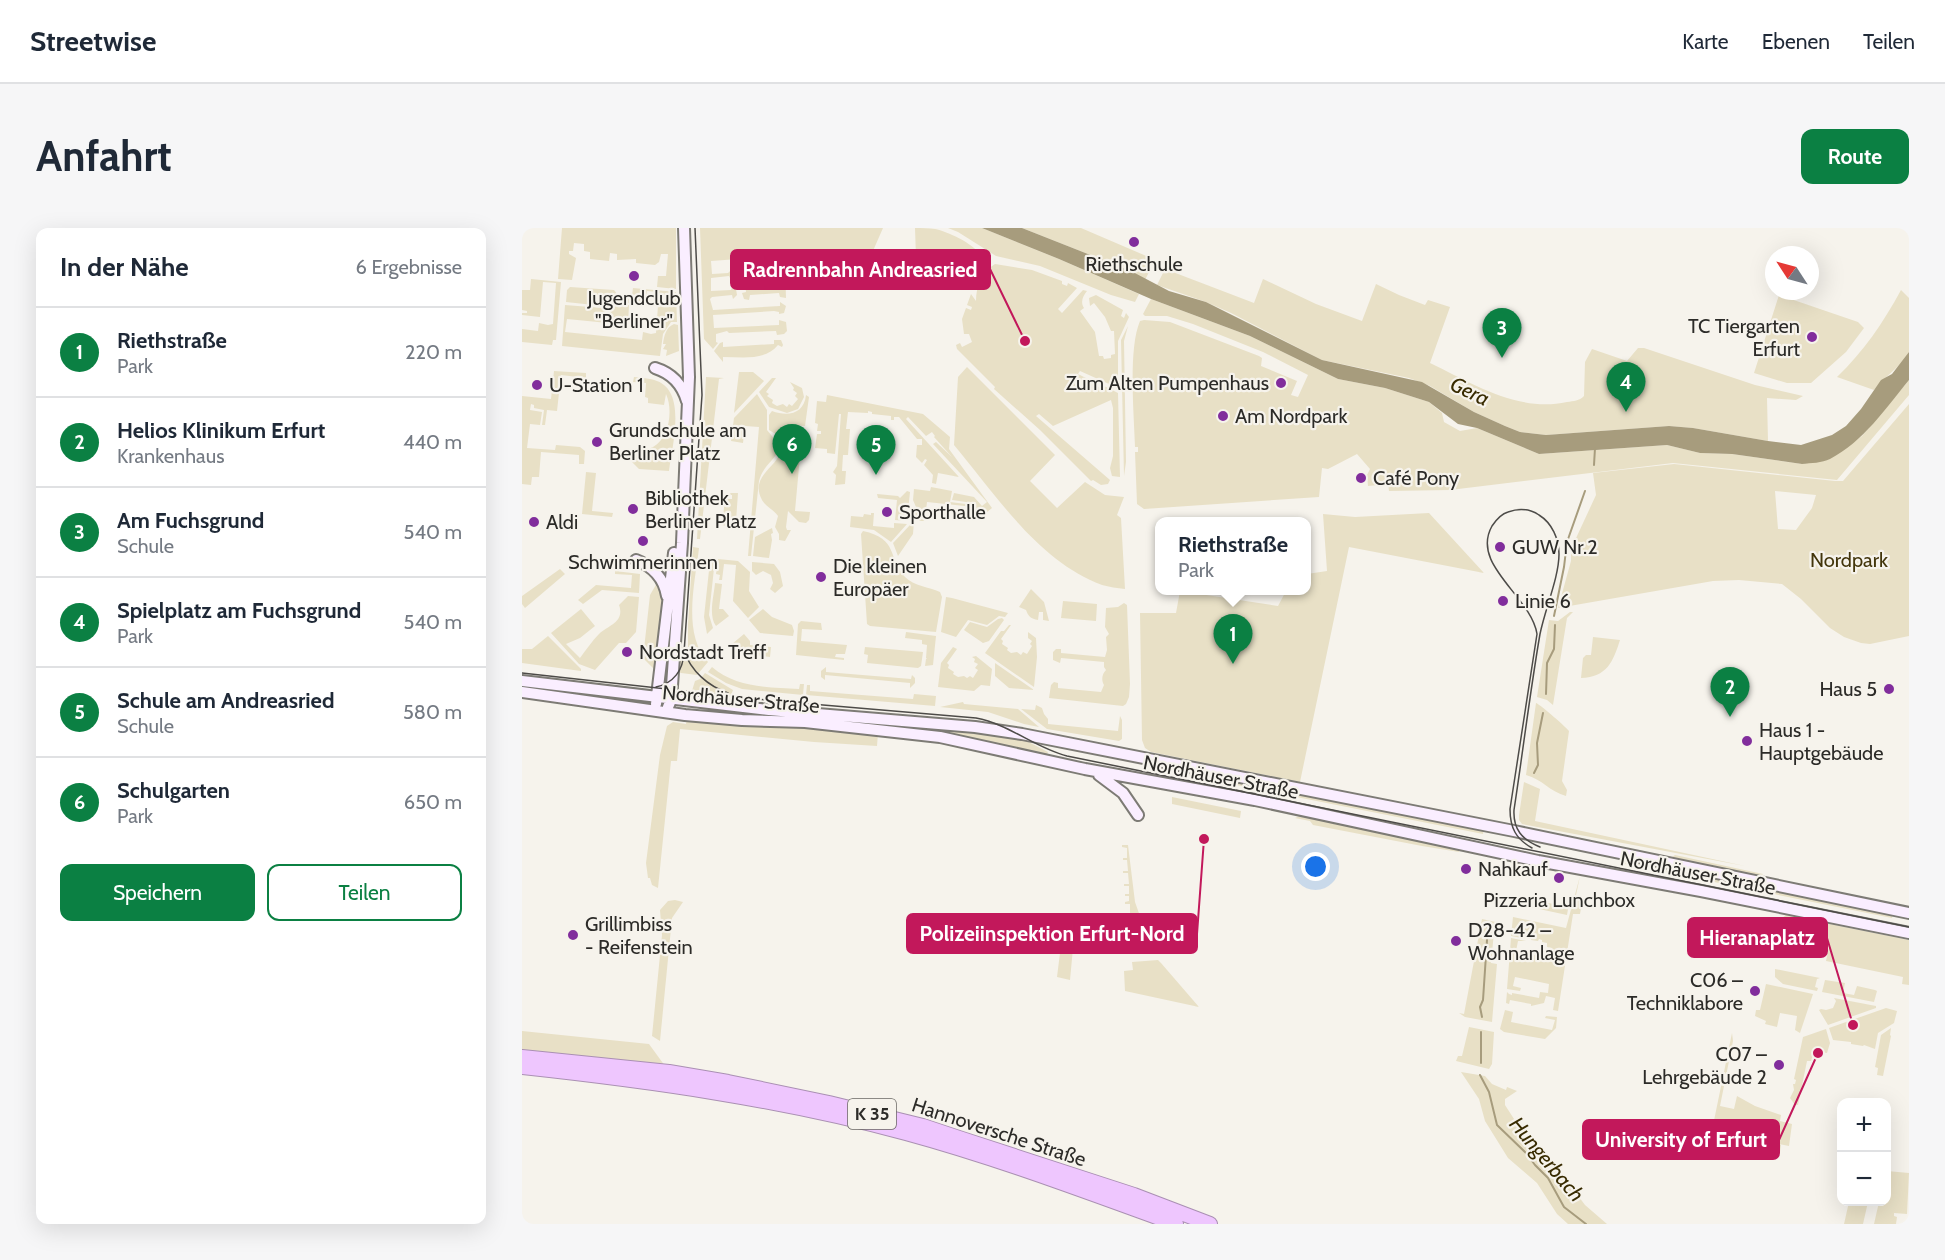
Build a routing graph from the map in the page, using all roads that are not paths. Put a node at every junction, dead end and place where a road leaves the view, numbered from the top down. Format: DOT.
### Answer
graph roads {
  1 [pos="684,228"];
  2 [pos="655,368"];
  3 [pos="688,407"];
  4 [pos="682,517"];
  5 [pos="636,560"];
  6 [pos="668,604"];
  7 [pos="522,681"];
  8 [pos="522,692"];
  9 [pos="657,698"];
  10 [pos="671,700"];
  11 [pos="661,711"];
  12 [pos="1085,769"];
  13 [pos="1138,815"];
  14 [pos="1909,913"];
  15 [pos="1909,933"];
  16 [pos="522,1057"];
  17 [pos="522,1067"];
  18 [pos="1176,1224"];
  19 [pos="1210,1224"];
  1 -- 3 [label="main road"];
  2 -- 3 [label="main road"];
  3 -- 4 [label="main road"];
  4 -- 6 [label="main road"];
  4 -- 10 [label="main road"];
  5 -- 6 [label="main road"];
  6 -- 9 [label="main road"];
  7 -- 9 [label="main road, Nordhäuser Straße"];
  8 -- 11 [label="main road, Nordhäuser Straße"];
  9 -- 10 [label="main road, Nordhäuser Straße"];
  9 -- 11 [label="main road"];
  10 -- 11 [label="main road"];
  10 -- 14 [label="main road, Nordhäuser Straße"];
  11 -- 12 [label="main road, Nordhäuser Straße"];
  12 -- 13 [label="main road"];
  12 -- 15 [label="main road, Nordhäuser Straße"];
  16 -- 19 [label="highway, Hannoversche Straße / K 35"];
  17 -- 18 [label="highway, Hannoversche Straße / K 35"];
}
